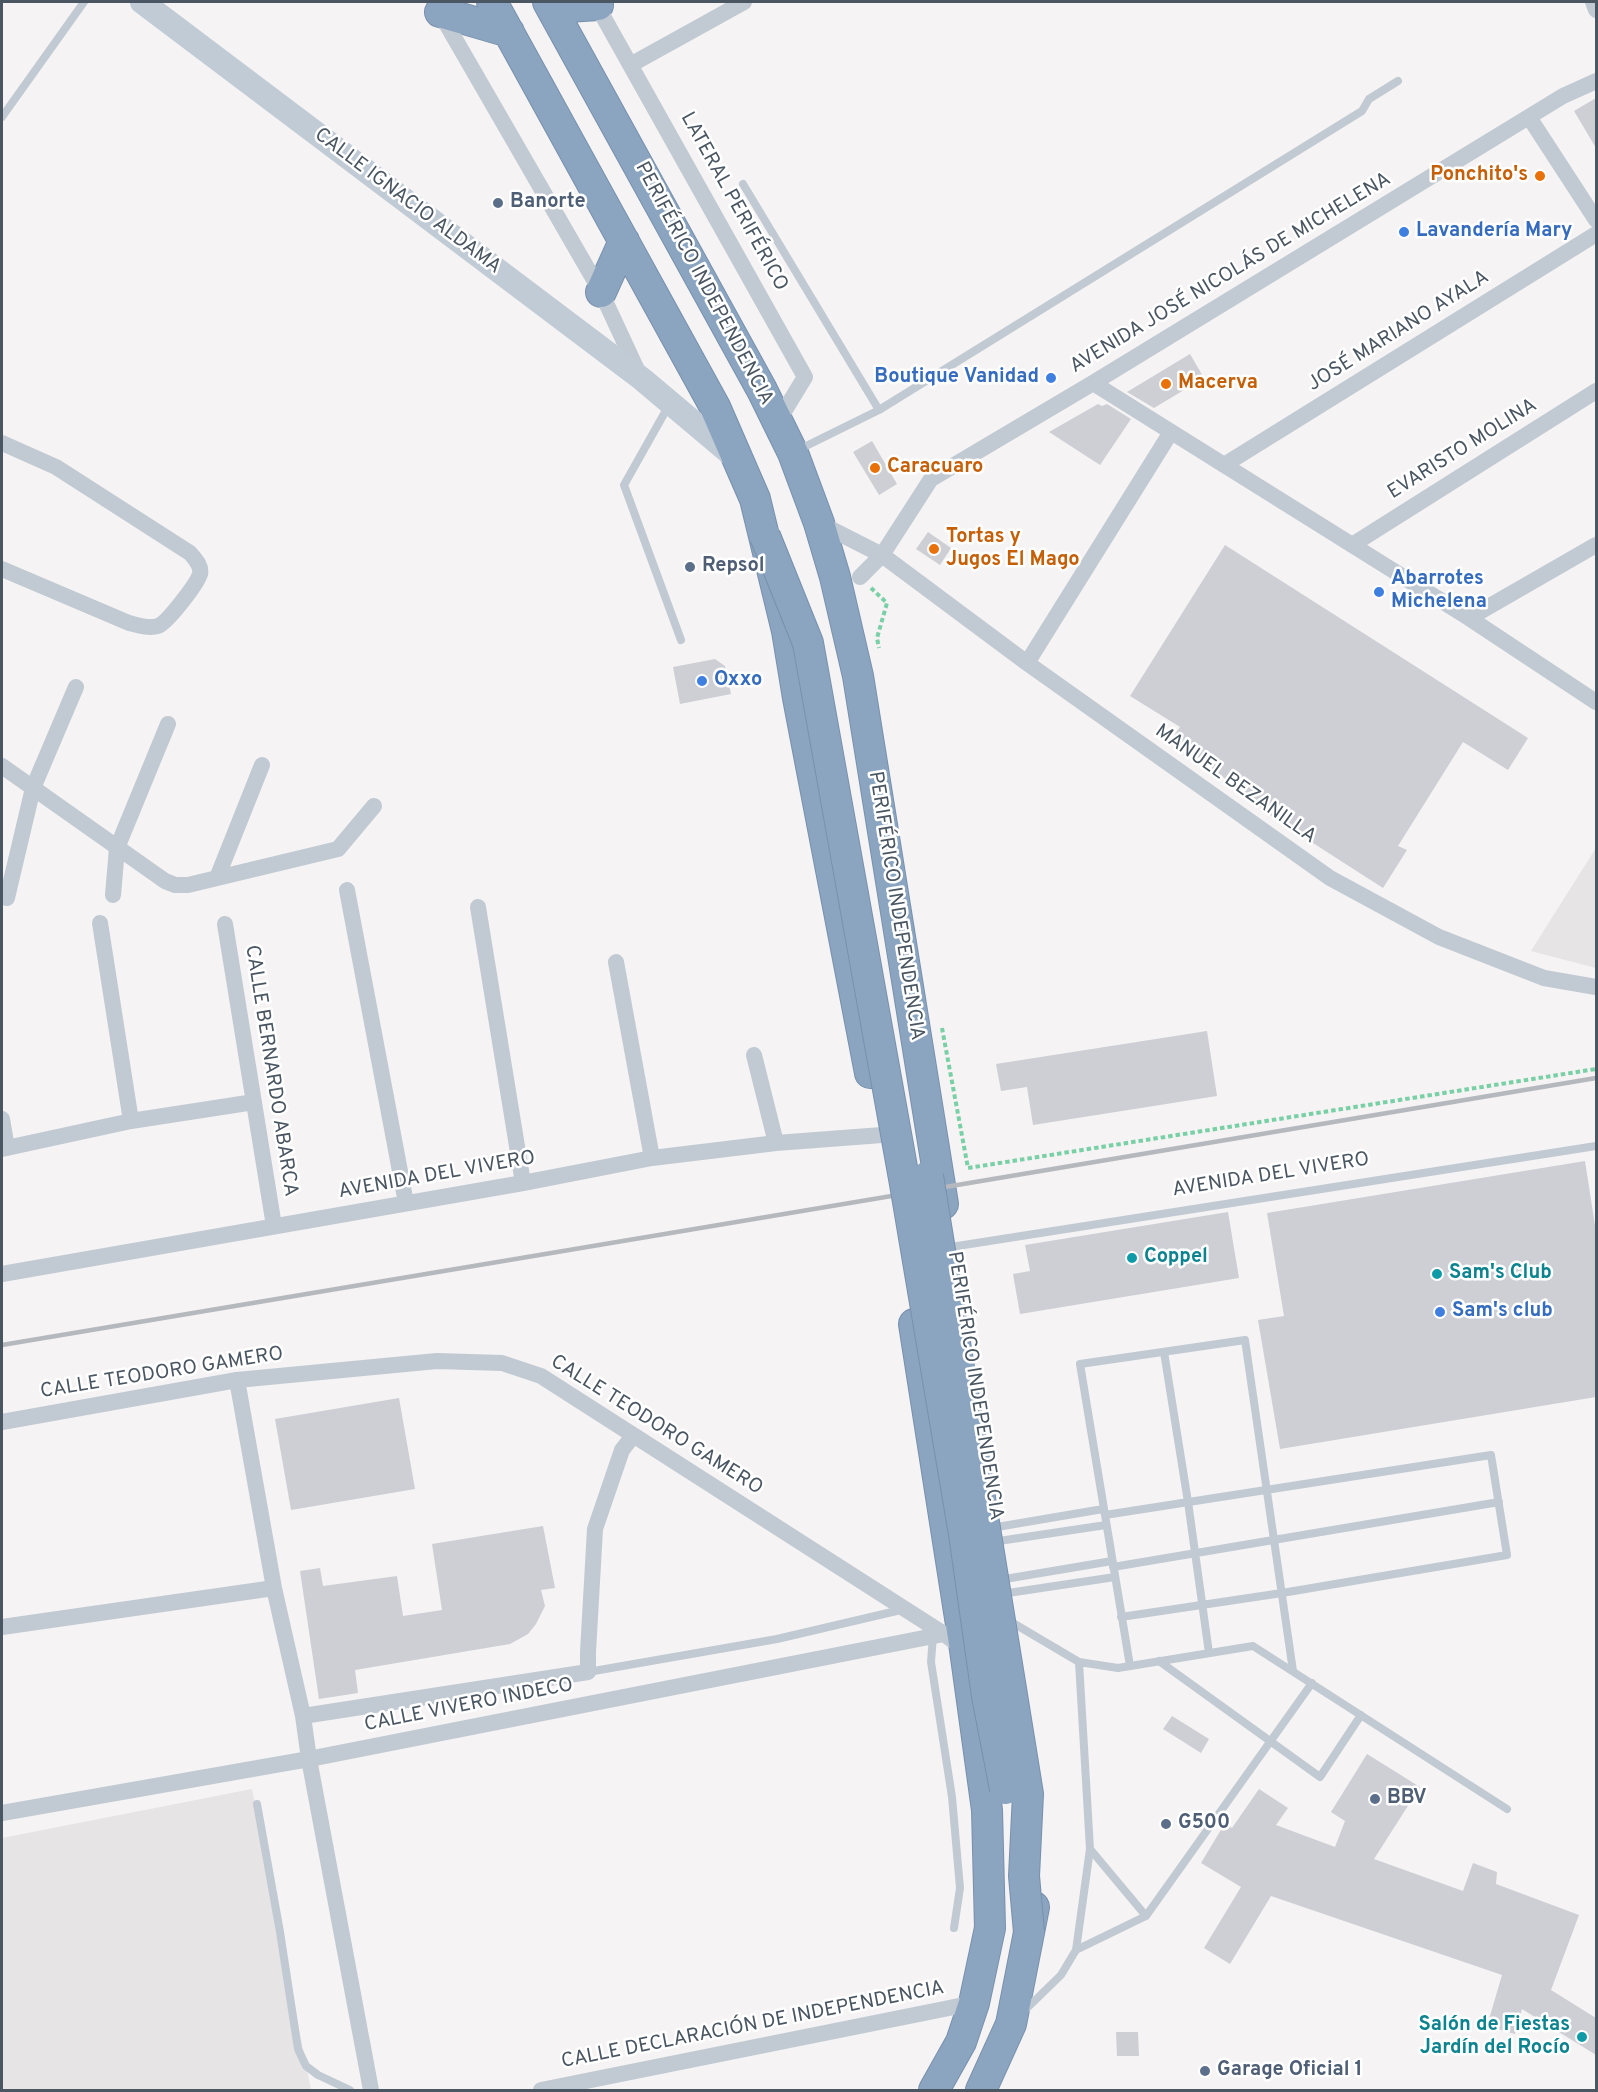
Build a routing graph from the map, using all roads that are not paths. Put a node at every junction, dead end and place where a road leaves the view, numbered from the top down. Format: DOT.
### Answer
graph roads {
  1 [pos="84,2"];
  2 [pos="142,2"];
  3 [pos="492,2"];
  4 [pos="744,2"];
  5 [pos="1593,2"];
  6 [pos="597,3"];
  7 [pos="550,5"];
  8 [pos="437,7"];
  9 [pos="1596,10"];
  10 [pos="509,32"];
  11 [pos="632,64"];
  12 [pos="1398,81"];
  13 [pos="1596,81"];
  14 [pos="2,117"];
  15 [pos="1529,117"];
  16 [pos="743,184"];
  17 [pos="1596,220"];
  18 [pos="1596,234"];
  19 [pos="624,241"];
  20 [pos="601,292"];
  21 [pos="642,379"];
  22 [pos="1092,383"];
  23 [pos="1596,391"];
  24 [pos="670,403"];
  25 [pos="879,410"];
  26 [pos="777,423"];
  27 [pos="1170,432"];
  28 [pos="2,443"];
  29 [pos="793,453"];
  30 [pos="739,460"];
  31 [pos="1224,465"];
  32 [pos="819,523"];
  33 [pos="765,536"];
  34 [pos="1352,545"];
  35 [pos="1596,545"];
  36 [pos="882,555"];
  37 [pos="2,569"];
  38 [pos="848,577"];
  39 [pos="1469,618"];
  40 [pos="681,640"];
  41 [pos="1027,663"];
  42 [pos="76,687"];
  43 [pos="1595,700"];
  44 [pos="168,724"];
  45 [pos="262,765"];
  46 [pos="2,766"];
  47 [pos="33,788"];
  48 [pos="374,806"];
  49 [pos="117,848"];
  50 [pos="217,878"];
  51 [pos="347,890"];
  52 [pos="113,895"];
  53 [pos="7,898"];
  54 [pos="478,907"];
  55 [pos="100,923"];
  56 [pos="225,924"];
  57 [pos="616,962"];
  58 [pos="1596,987"];
  59 [pos="754,1055"];
  60 [pos="254,1102"];
  61 [pos="2,1119"];
  62 [pos="131,1121"];
  63 [pos="882,1135"];
  64 [pos="776,1143"];
  65 [pos="1596,1146"];
  66 [pos="4,1148"];
  67 [pos="652,1158"];
  68 [pos="523,1183"];
  69 [pos="919,1201"];
  70 [pos="406,1203"];
  71 [pos="274,1226"];
  72 [pos="951,1248"];
  73 [pos="2,1274"];
  74 [pos="1164,1352"];
  75 [pos="237,1380"];
  76 [pos="2,1422"];
  77 [pos="633,1436"];
  78 [pos="1267,1491"];
  79 [pos="1188,1502"];
  80 [pos="1499,1502"];
  81 [pos="1105,1516"];
  82 [pos="998,1534"];
  83 [pos="1274,1540"];
  84 [pos="1195,1554"];
  85 [pos="1113,1568"];
  86 [pos="1006,1586"];
  87 [pos="274,1588"];
  88 [pos="1282,1593"];
  89 [pos="1202,1604"];
  90 [pos="905,1609"];
  91 [pos="1122,1617"];
  92 [pos="1013,1623"];
  93 [pos="2,1627"];
  94 [pos="947,1640"];
  95 [pos="1209,1653"];
  96 [pos="1159,1661"];
  97 [pos="1079,1662"];
  98 [pos="1130,1666"];
  99 [pos="1293,1671"];
  100 [pos="588,1672"];
  101 [pos="1312,1683"];
  102 [pos="1361,1715"];
  103 [pos="303,1716"];
  104 [pos="1270,1742"];
  105 [pos="309,1759"];
  106 [pos="256,1804"];
  107 [pos="1507,1809"];
  108 [pos="2,1813"];
  109 [pos="1090,1849"];
  110 [pos="989,1915"];
  111 [pos="1146,1916"];
  112 [pos="954,1928"];
  113 [pos="1029,1932"];
  114 [pos="1076,1950"];
  115 [pos="974,2003"];
  116 [pos="1011,2024"];
  117 [pos="350,2091"];
  118 [pos="371,2091"];
  119 [pos="541,2091"];
  120 [pos="934,2091"];
  121 [pos="981,2091"];
  1 -- 14 [label="lane"];
  2 -- 21 [label="street, CALLE IGNACIO ALDAMA"];
  3 -- 10 [label="highway"];
  4 -- 11 [label="street"];
  5 -- 9 [label="street"];
  6 -- 7 [label="highway"];
  6 -- 11 [label="street, LATERAL PERIFÉRICO"];
  7 -- 26 [label="highway, PERIFÉRICO INDEPENDENCIA"];
  8 -- 10 [label="highway"];
  8 -- 20 [label="street"];
  10 -- 19 [label="highway"];
  11 -- 26 [label="street, LATERAL PERIFÉRICO"];
  12 -- 25 [label="lane"];
  13 -- 15 [label="street, AVENIDA JOSÉ NICOLÁS DE MICHELENA"];
  15 -- 17 [label="street"];
  15 -- 22 [label="street, AVENIDA JOSÉ NICOLÁS DE MICHELENA"];
  16 -- 25 [label="lane"];
  18 -- 31 [label="street, JOSÉ MARIANO AYALA"];
  19 -- 20 [label="highway"];
  19 -- 30 [label="highway"];
  20 -- 21 [label="street"];
  21 -- 24 [label="street, CALLE IGNACIO ALDAMA"];
  22 -- 27 [label="street"];
  22 -- 36 [label="street, AVENIDA JOSÉ NICOLÁS DE MICHELENA"];
  23 -- 34 [label="street, EVARISTO MOLINA"];
  24 -- 30 [label="street, CALLE IGNACIO ALDAMA"];
  24 -- 40 [label="lane"];
  25 -- 29 [label="lane"];
  26 -- 29 [label="highway, PERIFÉRICO INDEPENDENCIA"];
  27 -- 31 [label="street"];
  27 -- 41 [label="street"];
  28 -- 37 [label="street"];
  29 -- 32 [label="highway, PERIFÉRICO INDEPENDENCIA"];
  30 -- 33 [label="highway"];
  31 -- 34 [label="street"];
  32 -- 36 [label="street, MANUEL BEZANILLA"];
  32 -- 38 [label="highway, PERIFÉRICO INDEPENDENCIA"];
  32 -- 69 [label="highway, bridge"];
  33 -- 63 [label="highway, PERIFÉRICO INDEPENDENCIA"];
  33 -- 69 [label="highway, bridge"];
  34 -- 39 [label="street"];
  35 -- 39 [label="street"];
  36 -- 38 [label="street, AVENIDA JOSÉ NICOLÁS DE MICHELENA"];
  36 -- 41 [label="street, MANUEL BEZANILLA"];
  38 -- 69 [label="highway, PERIFÉRICO INDEPENDENCIA"];
  39 -- 43 [label="street"];
  41 -- 58 [label="street, MANUEL BEZANILLA"];
  42 -- 47 [label="street"];
  44 -- 49 [label="street"];
  45 -- 50 [label="street"];
  46 -- 47 [label="street"];
  47 -- 49 [label="street"];
  47 -- 53 [label="street"];
  48 -- 50 [label="street"];
  49 -- 50 [label="street"];
  49 -- 52 [label="street"];
  51 -- 70 [label="street"];
  54 -- 68 [label="street"];
  55 -- 62 [label="street"];
  56 -- 60 [label="street, CALLE BERNARDO ABARCA"];
  57 -- 67 [label="street"];
  59 -- 64 [label="street"];
  60 -- 62 [label="street"];
  60 -- 71 [label="street, CALLE BERNARDO ABARCA"];
  61 -- 66 [label="street"];
  62 -- 66 [label="street"];
  63 -- 64 [label="street, AVENIDA DEL VIVERO"];
  63 -- 69 [label="highway, PERIFÉRICO INDEPENDENCIA"];
  64 -- 67 [label="street, AVENIDA DEL VIVERO"];
  65 -- 72 [label="lane, AVENIDA DEL VIVERO"];
  67 -- 68 [label="street, AVENIDA DEL VIVERO"];
  68 -- 70 [label="street, AVENIDA DEL VIVERO"];
  69 -- 72 [label="highway, PERIFÉRICO INDEPENDENCIA"];
  69 -- 94 [label="highway, PERIFÉRICO INDEPENDENCIA"];
  69 -- 110 [label="highway, bridge"];
  69 -- 113 [label="highway, bridge"];
  70 -- 71 [label="street, AVENIDA DEL VIVERO"];
  71 -- 73 [label="street, AVENIDA DEL VIVERO"];
  72 -- 82 [label="highway, PERIFÉRICO INDEPENDENCIA"];
  74 -- 78 [label="lane"];
  74 -- 79 [label="lane"];
  74 -- 81 [label="lane"];
  75 -- 76 [label="street, CALLE TEODORO GAMERO"];
  75 -- 77 [label="street, CALLE TEODORO GAMERO"];
  75 -- 87 [label="street"];
  77 -- 90 [label="street, CALLE TEODORO GAMERO"];
  77 -- 100 [label="street"];
  78 -- 79 [label="lane"];
  78 -- 80 [label="lane"];
  78 -- 83 [label="lane"];
  79 -- 81 [label="lane"];
  79 -- 84 [label="lane"];
  80 -- 83 [label="lane"];
  80 -- 88 [label="lane"];
  81 -- 82 [label="lane"];
  81 -- 82 [label="lane"];
  81 -- 85 [label="lane"];
  82 -- 86 [label="highway, PERIFÉRICO INDEPENDENCIA"];
  83 -- 84 [label="lane"];
  83 -- 88 [label="lane"];
  84 -- 85 [label="lane"];
  84 -- 89 [label="lane"];
  85 -- 86 [label="lane"];
  85 -- 86 [label="lane"];
  85 -- 91 [label="lane"];
  86 -- 92 [label="highway, PERIFÉRICO INDEPENDENCIA"];
  87 -- 93 [label="street"];
  87 -- 103 [label="street"];
  88 -- 89 [label="lane"];
  88 -- 99 [label="lane"];
  89 -- 91 [label="lane"];
  89 -- 95 [label="lane"];
  90 -- 94 [label="street, CALLE TEODORO GAMERO"];
  90 -- 100 [label="lane"];
  91 -- 98 [label="lane"];
  92 -- 97 [label="lane"];
  92 -- 113 [label="highway, PERIFÉRICO INDEPENDENCIA"];
  94 -- 105 [label="street, CALLE VIVERO INDECO"];
  94 -- 110 [label="highway, PERIFÉRICO INDEPENDENCIA"];
  94 -- 112 [label="lane"];
  95 -- 96 [label="lane"];
  95 -- 99 [label="lane"];
  96 -- 98 [label="lane"];
  96 -- 104 [label="lane"];
  97 -- 98 [label="lane"];
  97 -- 109 [label="lane"];
  99 -- 101 [label="lane"];
  100 -- 103 [label="street"];
  101 -- 102 [label="lane"];
  101 -- 104 [label="lane"];
  102 -- 104 [label="lane"];
  102 -- 107 [label="lane"];
  103 -- 105 [label="street"];
  104 -- 111 [label="lane"];
  105 -- 108 [label="street, CALLE VIVERO INDECO"];
  105 -- 118 [label="street"];
  106 -- 117 [label="lane"];
  109 -- 111 [label="lane"];
  109 -- 114 [label="lane"];
  110 -- 115 [label="highway, PERIFÉRICO INDEPENDENCIA"];
  111 -- 114 [label="lane"];
  113 -- 116 [label="highway, PERIFÉRICO INDEPENDENCIA"];
  114 -- 116 [label="lane"];
  115 -- 119 [label="street, CALLE DECLARACIÓN DE INDEPENDENCIA"];
  115 -- 120 [label="highway, PERIFÉRICO INDEPENDENCIA"];
  116 -- 121 [label="highway, PERIFÉRICO INDEPENDENCIA"];
}
